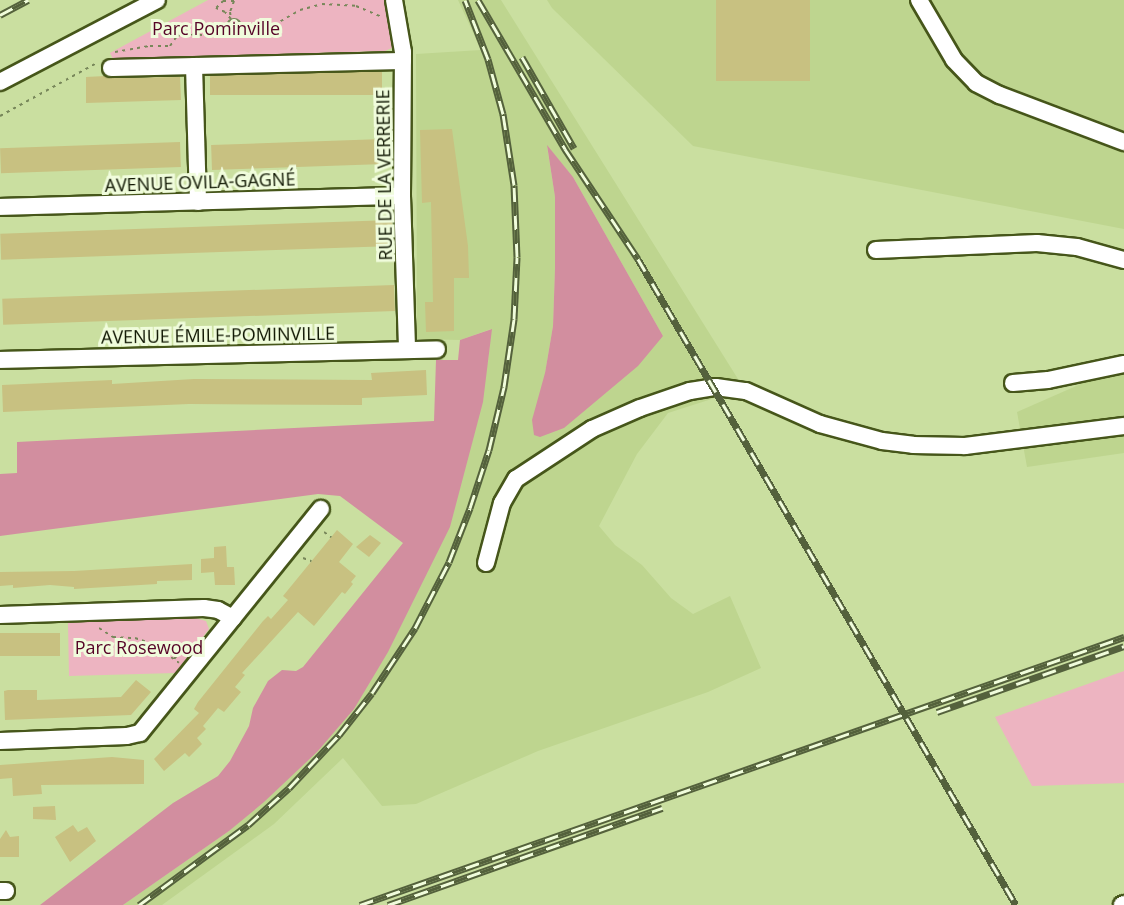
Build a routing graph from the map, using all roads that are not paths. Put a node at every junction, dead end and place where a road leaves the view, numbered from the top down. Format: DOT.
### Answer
graph roads {
  1 [pos="157,0"];
  2 [pos="394,0"];
  3 [pos="919,0"];
  4 [pos="109,60"];
  5 [pos="403,61"];
  6 [pos="195,66"];
  7 [pos="0,82"];
  8 [pos="1124,142"];
  9 [pos="402,196"];
  10 [pos="198,202"];
  11 [pos="0,207"];
  12 [pos="876,250"];
  13 [pos="1124,260"];
  14 [pos="437,349"];
  15 [pos="407,350"];
  16 [pos="0,360"];
  17 [pos="1124,364"];
  18 [pos="1013,383"];
  19 [pos="1124,426"];
  20 [pos="321,509"];
  21 [pos="486,563"];
  22 [pos="0,615"];
  23 [pos="233,618"];
  24 [pos="0,741"];
  1 -- 7 [label="street"];
  2 -- 5 [label="street, RUE DE LA VERRERIE"];
  3 -- 8 [label="street"];
  4 -- 6 [label="street"];
  5 -- 6 [label="street"];
  5 -- 9 [label="street, RUE DE LA VERRERIE"];
  6 -- 10 [label="street"];
  9 -- 10 [label="street, AVENUE OVILA-GAGNÉ"];
  9 -- 15 [label="street, RUE DE LA VERRERIE"];
  10 -- 11 [label="street, AVENUE OVILA-GAGNÉ"];
  12 -- 13 [label="street"];
  14 -- 15 [label="street, AVENUE ÉMILE-POMINVILLE"];
  15 -- 16 [label="street, AVENUE ÉMILE-POMINVILLE"];
  17 -- 18 [label="street"];
  19 -- 21 [label="street"];
  20 -- 23 [label="street"];
  22 -- 23 [label="street"];
  23 -- 24 [label="street"];
}
